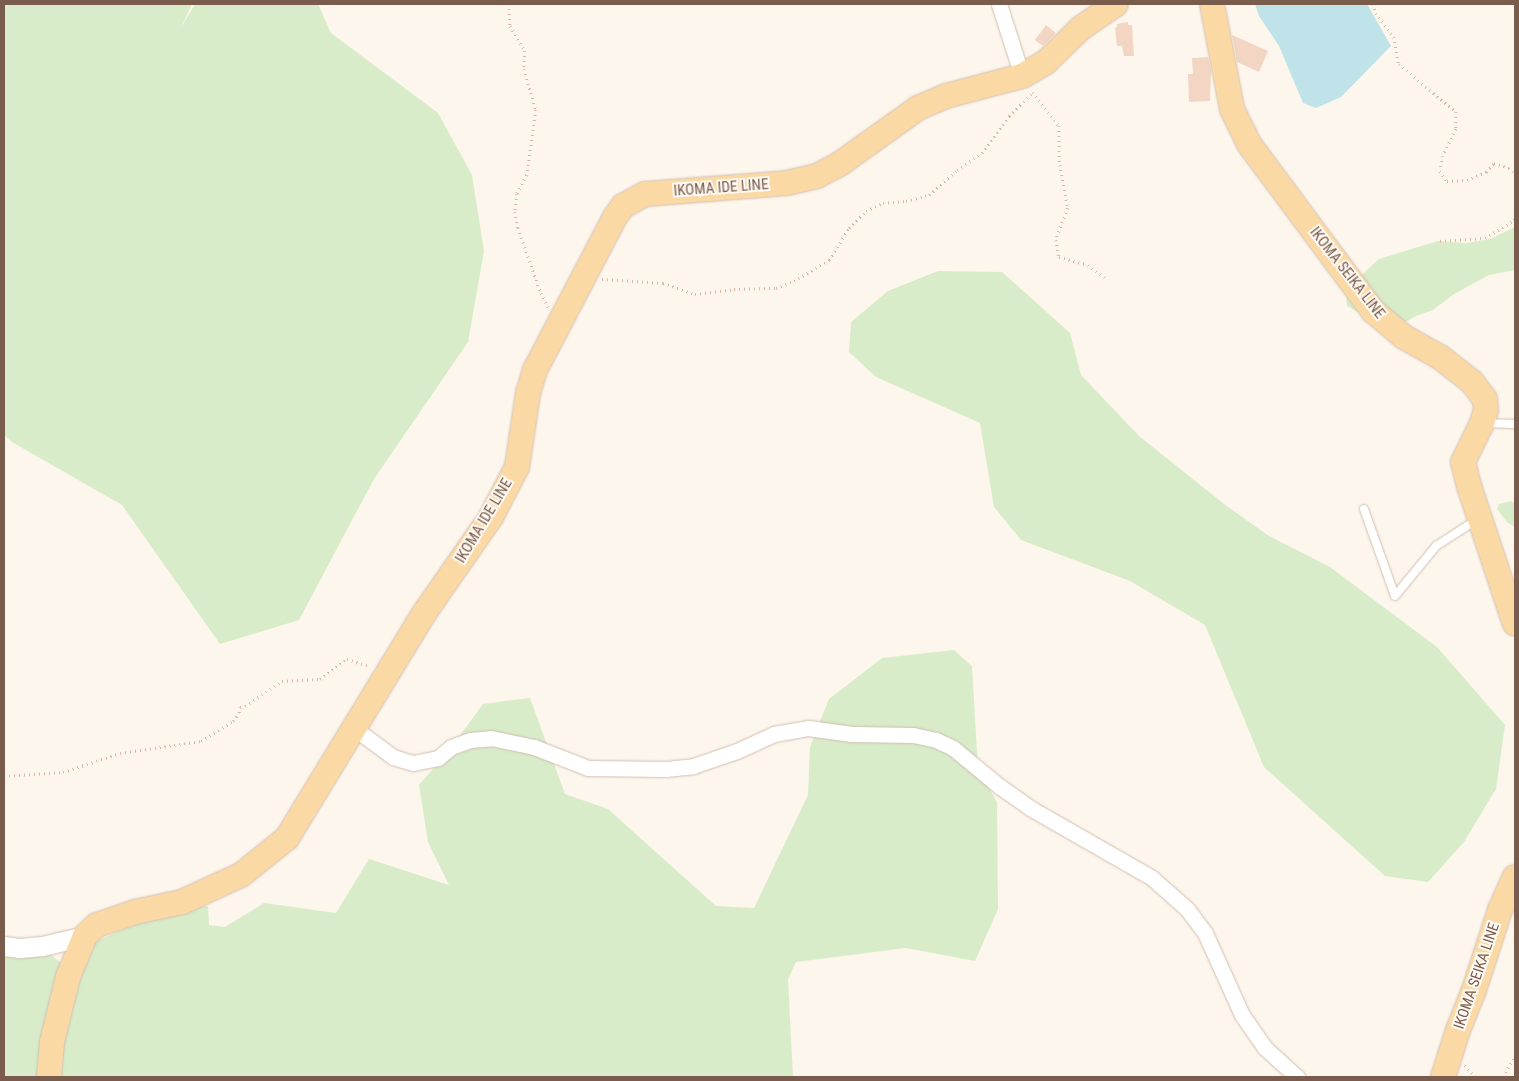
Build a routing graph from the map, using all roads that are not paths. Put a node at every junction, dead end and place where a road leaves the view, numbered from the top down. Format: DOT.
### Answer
graph roads {
  1 [pos="999,4"];
  2 [pos="1116,4"];
  3 [pos="1212,4"];
  4 [pos="1028,84"];
  5 [pos="1482,423"];
  6 [pos="1515,424"];
  7 [pos="1364,509"];
  8 [pos="1479,518"];
  9 [pos="1515,624"];
  10 [pos="354,728"];
  11 [pos="1515,877"];
  12 [pos="85,936"];
  13 [pos="4,946"];
  14 [pos="49,1077"];
  15 [pos="1297,1077"];
  16 [pos="1442,1077"];
  1 -- 4 [label="street"];
  2 -- 4 [label="main road, IKOMA IDE LINE"];
  3 -- 5 [label="main road, IKOMA SEIKA LINE"];
  4 -- 10 [label="main road, IKOMA IDE LINE"];
  5 -- 6 [label="lane"];
  5 -- 8 [label="main road, IKOMA SEIKA LINE"];
  7 -- 8 [label="lane"];
  8 -- 9 [label="main road, IKOMA SEIKA LINE"];
  10 -- 12 [label="main road, IKOMA IDE LINE"];
  10 -- 15 [label="street"];
  11 -- 16 [label="main road, IKOMA SEIKA LINE"];
  12 -- 13 [label="street"];
  12 -- 14 [label="main road"];
}
